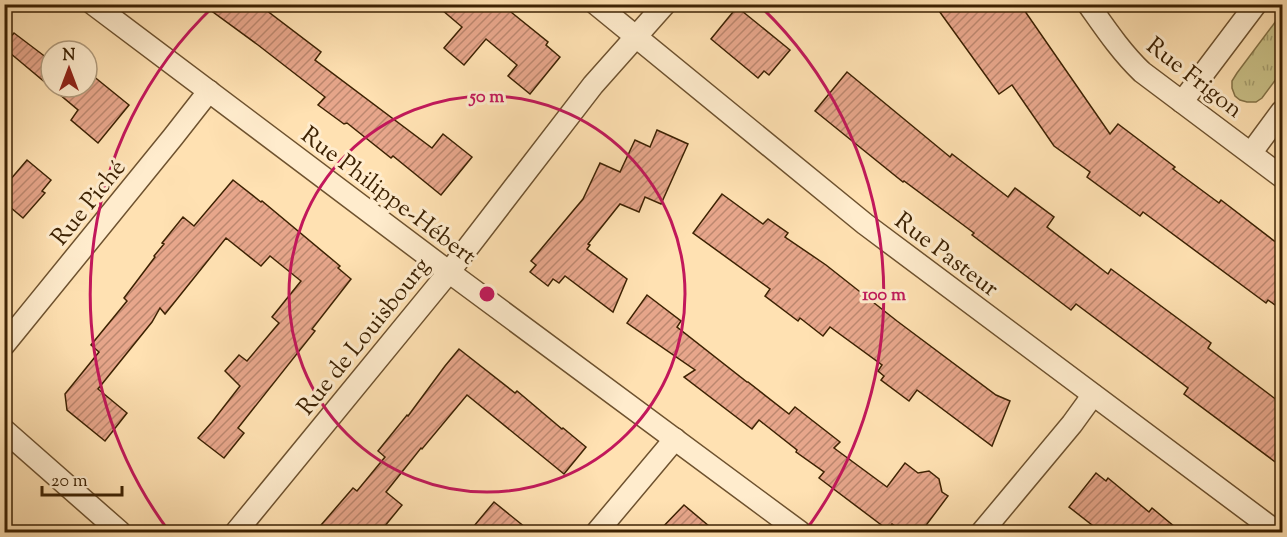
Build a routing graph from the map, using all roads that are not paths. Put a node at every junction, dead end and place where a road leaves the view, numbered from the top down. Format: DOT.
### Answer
graph roads {
  1 [pos="93,4"];
  2 [pos="596,4"];
  3 [pos="665,4"];
  4 [pos="1088,4"];
  5 [pos="1256,4"];
  6 [pos="636,38"];
  7 [pos="209,91"];
  8 [pos="1182,102"];
  9 [pos="1282,111"];
  10 [pos="1251,153"];
  11 [pos="1282,177"];
  12 [pos="449,272"];
  13 [pos="4,345"];
  14 [pos="1093,395"];
  15 [pos="4,430"];
  16 [pos="675,439"];
  17 [pos="120,532"];
  18 [pos="236,532"];
  19 [pos="597,532"];
  20 [pos="800,532"];
  21 [pos="982,532"];
  22 [pos="1277,532"];
  1 -- 7 [label="street, Rue Philippe-Hébert"];
  2 -- 6 [label="street, Rue Pasteur"];
  3 -- 6 [label="street, Rue de Louisbourg"];
  4 -- 8 [label="street, Rue Frigon"];
  5 -- 8 [label="street"];
  6 -- 12 [label="street, Rue de Louisbourg"];
  6 -- 14 [label="street, Rue Pasteur"];
  7 -- 12 [label="street, Rue Philippe-Hébert"];
  7 -- 13 [label="street, Rue Piché"];
  8 -- 10 [label="street, Rue Frigon"];
  9 -- 10 [label="street"];
  10 -- 11 [label="street, Rue Frigon"];
  12 -- 16 [label="street, Rue Philippe-Hébert"];
  12 -- 18 [label="street, Rue de Louisbourg"];
  14 -- 21 [label="street"];
  14 -- 22 [label="street, Rue Pasteur"];
  15 -- 17 [label="street"];
  16 -- 19 [label="street"];
  16 -- 20 [label="street, Rue Philippe-Hébert"];
}
